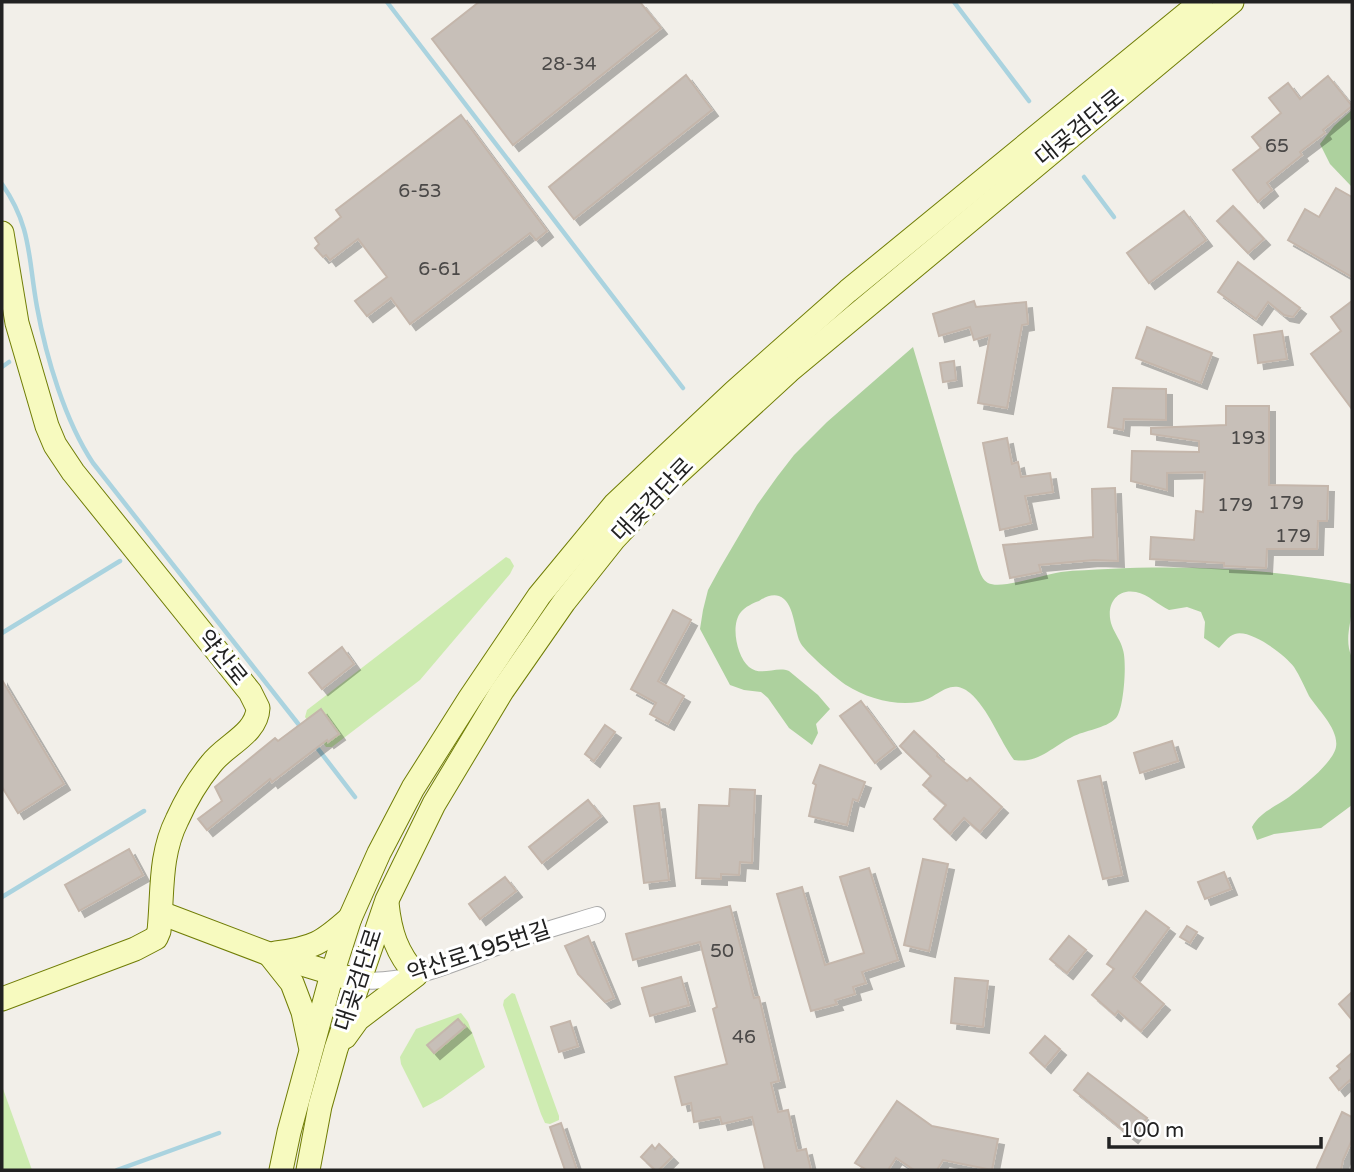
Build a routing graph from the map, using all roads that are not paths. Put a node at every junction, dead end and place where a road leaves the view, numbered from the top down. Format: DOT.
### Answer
graph roads {
  1 [pos="1201,2"];
  2 [pos="1232,2"];
  3 [pos="2,233"];
  4 [pos="387,900"];
  5 [pos="161,914"];
  6 [pos="597,915"];
  7 [pos="350,918"];
  8 [pos="269,954"];
  9 [pos="332,974"];
  10 [pos="416,975"];
  11 [pos="358,980"];
  12 [pos="2,999"];
  13 [pos="336,1049"];
  14 [pos="311,1050"];
  15 [pos="281,1170"];
  16 [pos="308,1170"];
  1 -- 7 [label="main road, 대곶검단로"];
  2 -- 4 [label="main road, 대곶검단로"];
  3 -- 5 [label="main road, 약산로"];
  4 -- 10 [label="main road"];
  4 -- 11 [label="main road, 대곶검단로"];
  5 -- 8 [label="main road, 약산로195번길"];
  5 -- 12 [label="main road, 약산로"];
  6 -- 10 [label="street, 약산로195번길"];
  7 -- 8 [label="main road"];
  7 -- 9 [label="main road, 대곶검단로"];
  8 -- 9 [label="main road, 약산로195번길"];
  8 -- 14 [label="main road"];
  9 -- 11 [label="main road, 약산로195번길"];
  9 -- 14 [label="main road, 대곶검단로"];
  10 -- 11 [label="street, 약산로195번길"];
  10 -- 13 [label="main road"];
  11 -- 13 [label="main road, 대곶검단로"];
  13 -- 16 [label="main road, 대곶검단로"];
  14 -- 15 [label="main road, 대곶검단로"];
}
